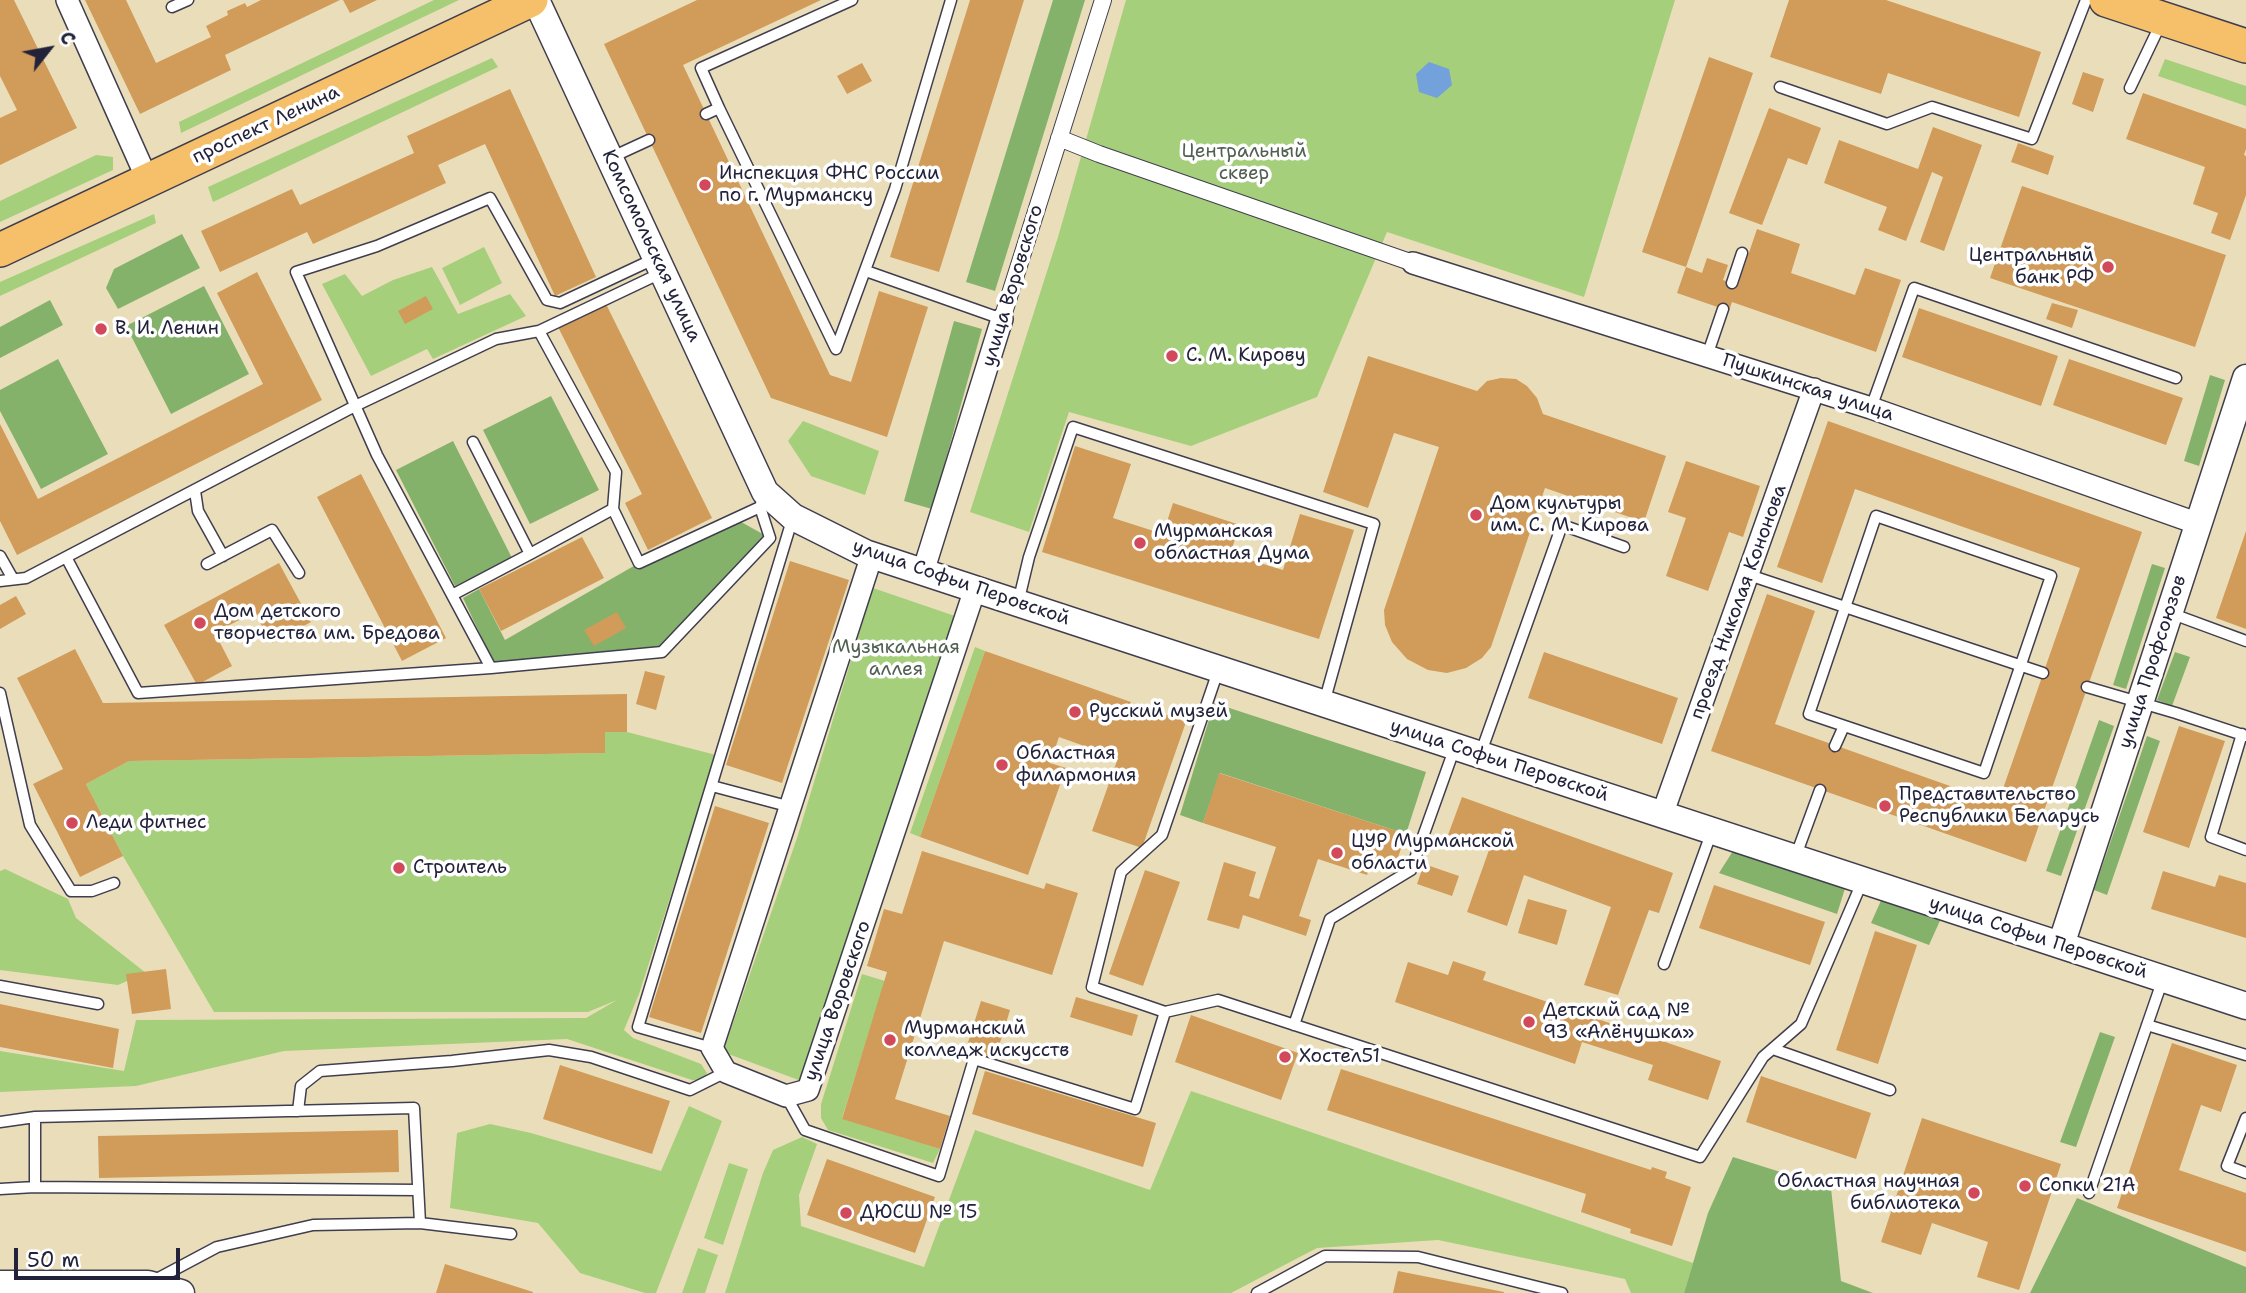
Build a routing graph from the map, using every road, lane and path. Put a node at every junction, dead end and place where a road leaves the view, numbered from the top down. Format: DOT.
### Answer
graph roads {
  1 [pos="67,0"];
  2 [pos="188,0"];
  3 [pos="534,0"];
  4 [pos="852,0"];
  5 [pos="951,0"];
  6 [pos="1103,0"];
  7 [pos="2086,0"];
  8 [pos="2106,0"];
  9 [pos="172,7"];
  10 [pos="2163,19"];
  11 [pos="2246,46"];
  12 [pos="1780,87"];
  13 [pos="2130,88"];
  14 [pos="719,108"];
  15 [pos="706,114"];
  16 [pos="1059,138"];
  17 [pos="649,140"];
  18 [pos="610,158"];
  19 [pos="148,181"];
  20 [pos="0,250"];
  21 [pos="1742,253"];
  22 [pos="1413,263"];
  23 [pos="659,265"];
  24 [pos="866,271"];
  25 [pos="1732,283"];
  26 [pos="1723,309"];
  27 [pos="1002,320"];
  28 [pos="539,331"];
  29 [pos="1707,356"];
  30 [pos="2176,378"];
  31 [pos="2246,378"];
  32 [pos="1814,389"];
  33 [pos="355,406"];
  34 [pos="1871,408"];
  35 [pos="2241,413"];
  36 [pos="473,442"];
  37 [pos="195,491"];
  38 [pos="762,499"];
  39 [pos="613,509"];
  40 [pos="793,517"];
  41 [pos="2199,524"];
  42 [pos="1624,547"];
  43 [pos="530,554"];
  44 [pos="872,555"];
  45 [pos="0,556"];
  46 [pos="223,556"];
  47 [pos="65,557"];
  48 [pos="207,564"];
  49 [pos="923,572"];
  50 [pos="299,573"];
  51 [pos="1749,575"];
  52 [pos="13,579"];
  53 [pos="0,581"];
  54 [pos="975,589"];
  55 [pos="452,595"];
  56 [pos="1018,603"];
  57 [pos="1846,607"];
  58 [pos="2169,613"];
  59 [pos="2246,641"];
  60 [pos="2020,665"];
  61 [pos="491,668"];
  62 [pos="1218,669"];
  63 [pos="2043,673"];
  64 [pos="2087,687"];
  65 [pos="0,693"];
  66 [pos="2140,702"];
  67 [pos="1324,703"];
  68 [pos="3,713"];
  69 [pos="1843,726"];
  70 [pos="2244,735"];
  71 [pos="1835,746"];
  72 [pos="1468,751"];
  73 [pos="712,786"];
  74 [pos="1820,790"];
  75 [pos="791,807"];
  76 [pos="1662,815"];
  77 [pos="1712,831"];
  78 [pos="2246,849"];
  79 [pos="1795,858"];
  80 [pos="1863,880"];
  81 [pos="114,883"];
  82 [pos="2061,945"];
  83 [pos="1664,964"];
  84 [pos="2163,979"];
  85 [pos="0,986"];
  86 [pos="98,1003"];
  87 [pos="2246,1006"];
  88 [pos="1165,1012"];
  89 [pos="1294,1025"];
  90 [pos="2147,1025"];
  91 [pos="712,1048"];
  92 [pos="1773,1049"];
  93 [pos="2246,1055"];
  94 [pos="726,1073"];
  95 [pos="1890,1090"];
  96 [pos="786,1096"];
  97 [pos="298,1111"];
  98 [pos="35,1118"];
  99 [pos="0,1122"];
  100 [pos="2245,1123"];
  101 [pos="2246,1174"];
  102 [pos="34,1187"];
  103 [pos="0,1189"];
  104 [pos="418,1190"];
  105 [pos="2089,1193"];
  106 [pos="420,1223"];
  107 [pos="511,1234"];
  108 [pos="0,1284"];
  109 [pos="148,1288"];
  110 [pos="181,1293"];
  111 [pos="1257,1293"];
  112 [pos="1562,1293"];
  1 -- 19 [label="street"];
  2 -- 9 [label="lane"];
  3 -- 18 [label="street, Комсомольская улица"];
  3 -- 19 [label="main road, проспект Ленина"];
  4 -- 14 [label="lane"];
  5 -- 24 [label="lane"];
  6 -- 16 [label="street, улица Воровского"];
  7 -- 12 [label="lane"];
  8 -- 10 [label="main road"];
  10 -- 11 [label="main road"];
  10 -- 13 [label="lane"];
  14 -- 15 [label="lane"];
  14 -- 24 [label="lane"];
  16 -- 22 [label="street"];
  16 -- 27 [label="street, улица Воровского"];
  17 -- 18 [label="lane"];
  18 -- 23 [label="street, Комсомольская улица"];
  19 -- 20 [label="main road, проспект Ленина"];
  21 -- 25 [label="lane"];
  22 -- 29 [label="street, Пушкинская улица"];
  23 -- 28 [label="lane"];
  23 -- 33 [label="lane"];
  23 -- 38 [label="street, Комсомольская улица"];
  24 -- 27 [label="lane"];
  26 -- 29 [label="lane"];
  27 -- 49 [label="street, улица Воровского"];
  28 -- 33 [label="lane"];
  28 -- 39 [label="lane"];
  29 -- 32 [label="street, Пушкинская улица"];
  30 -- 34 [label="lane"];
  31 -- 35 [label="street, улица Профсоюзов"];
  32 -- 34 [label="street, Пушкинская улица"];
  32 -- 51 [label="street, проезд Николая Кононова"];
  33 -- 37 [label="lane"];
  33 -- 55 [label="lane"];
  34 -- 41 [label="street, Пушкинская улица"];
  35 -- 41 [label="street, улица Профсоюзов"];
  36 -- 43 [label="lane"];
  37 -- 46 [label="lane"];
  37 -- 47 [label="lane"];
  38 -- 39 [label="lane"];
  38 -- 40 [label="street, улица Софьи Перовской"];
  38 -- 61 [label="lane"];
  39 -- 43 [label="lane"];
  40 -- 44 [label="street, улица Софьи Перовской"];
  40 -- 73 [label="lane"];
  41 -- 58 [label="street, улица Профсоюзов"];
  42 -- 72 [label="lane"];
  43 -- 55 [label="lane"];
  44 -- 49 [label="street, улица Софьи Перовской"];
  44 -- 75 [label="street"];
  45 -- 52 [label="lane"];
  46 -- 48 [label="lane"];
  46 -- 50 [label="lane"];
  47 -- 52 [label="lane"];
  47 -- 61 [label="lane"];
  49 -- 54 [label="street, улица Софьи Перовской"];
  51 -- 57 [label="lane"];
  51 -- 76 [label="street, проезд Николая Кононова"];
  52 -- 53 [label="lane"];
  54 -- 56 [label="street, улица Софьи Перовской"];
  54 -- 96 [label="street, улица Воровского"];
  55 -- 61 [label="lane"];
  56 -- 62 [label="street, улица Софьи Перовской"];
  56 -- 67 [label="lane"];
  57 -- 60 [label="lane"];
  57 -- 60 [label="lane"];
  57 -- 69 [label="lane"];
  58 -- 59 [label="lane"];
  58 -- 66 [label="street, улица Профсоюзов"];
  60 -- 63 [label="lane"];
  60 -- 69 [label="lane"];
  62 -- 67 [label="street, улица Софьи Перовской"];
  62 -- 88 [label="lane"];
  64 -- 66 [label="lane"];
  65 -- 68 [label="lane"];
  66 -- 70 [label="lane"];
  66 -- 82 [label="street, улица Профсоюзов"];
  67 -- 72 [label="street, улица Софьи Перовской"];
  68 -- 81 [label="lane"];
  69 -- 71 [label="lane"];
  70 -- 78 [label="lane"];
  72 -- 76 [label="street, улица Софьи Перовской"];
  72 -- 89 [label="lane"];
  73 -- 75 [label="lane"];
  73 -- 91 [label="lane"];
  74 -- 79 [label="lane"];
  75 -- 91 [label="street"];
  76 -- 77 [label="street, улица Софьи Перовской"];
  77 -- 79 [label="street, улица Софьи Перовской"];
  77 -- 83 [label="lane"];
  79 -- 80 [label="street, улица Софьи Перовской"];
  80 -- 82 [label="street, улица Софьи Перовской"];
  80 -- 92 [label="lane"];
  82 -- 84 [label="street, улица Софьи Перовской"];
  84 -- 87 [label="street, улица Софьи Перовской"];
  84 -- 90 [label="lane"];
  85 -- 86 [label="lane"];
  88 -- 89 [label="lane"];
  88 -- 96 [label="lane"];
  89 -- 92 [label="lane"];
  90 -- 93 [label="lane"];
  90 -- 105 [label="lane"];
  91 -- 94 [label="street"];
  92 -- 95 [label="lane"];
  94 -- 96 [label="street, улица Воровского"];
  94 -- 97 [label="lane"];
  97 -- 98 [label="lane"];
  97 -- 104 [label="lane"];
  98 -- 99 [label="lane"];
  98 -- 102 [label="lane"];
  100 -- 101 [label="lane"];
  102 -- 103 [label="lane"];
  102 -- 104 [label="lane"];
  104 -- 106 [label="lane"];
  106 -- 107 [label="lane"];
  106 -- 109 [label="lane"];
  108 -- 109 [label="street"];
  109 -- 110 [label="street"];
  111 -- 112 [label="lane"];
}
